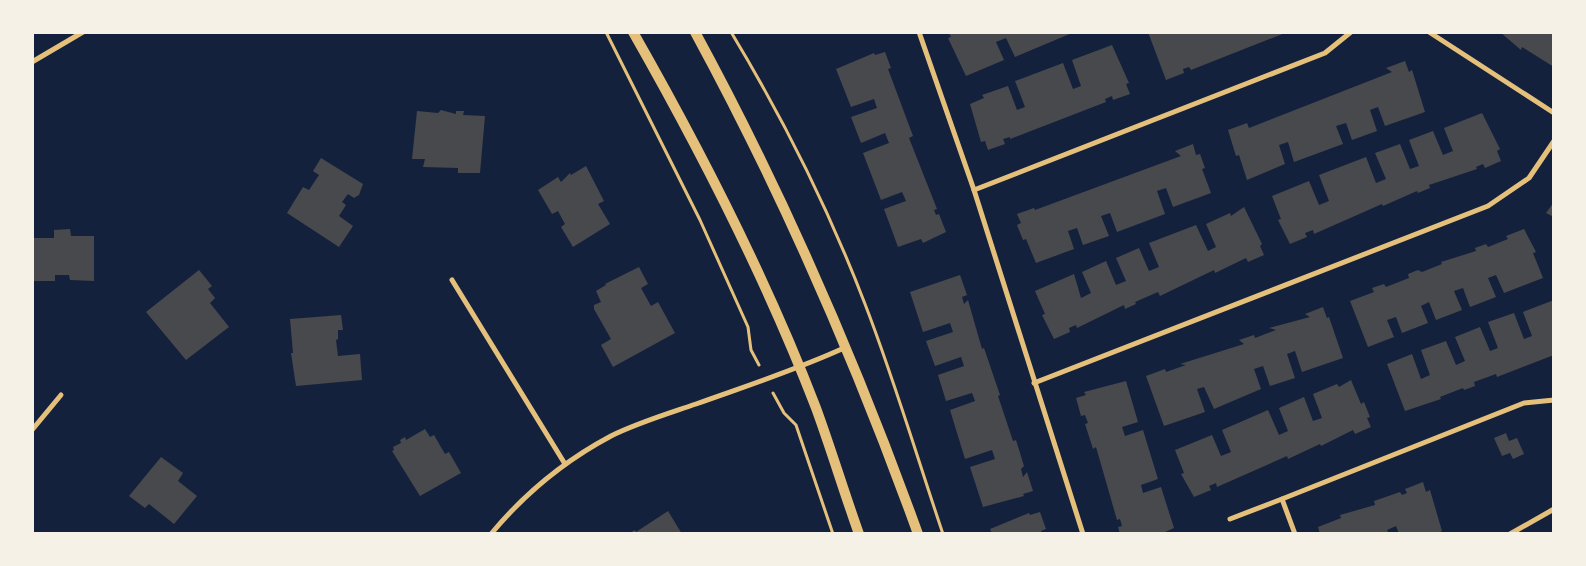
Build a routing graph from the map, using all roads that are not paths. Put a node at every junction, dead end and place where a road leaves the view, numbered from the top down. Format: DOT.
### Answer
graph roads {
  1 [pos="83,32"];
  2 [pos="633,32"];
  3 [pos="695,32"];
  4 [pos="919,32"];
  5 [pos="1351,32"];
  6 [pos="1429,32"];
  7 [pos="32,62"];
  8 [pos="1554,113"];
  9 [pos="1554,141"];
  10 [pos="974,190"];
  11 [pos="452,280"];
  12 [pos="844,348"];
  13 [pos="799,368"];
  14 [pos="1034,382"];
  15 [pos="61,395"];
  16 [pos="1554,400"];
  17 [pos="32,430"];
  18 [pos="565,464"];
  19 [pos="1282,499"];
  20 [pos="1554,509"];
  21 [pos="1230,519"];
  22 [pos="1520,528"];
  23 [pos="491,534"];
  24 [pos="859,534"];
  25 [pos="918,534"];
  26 [pos="1083,534"];
  27 [pos="1295,534"];
  28 [pos="1510,534"];
  29 [pos="1523,534"];
  1 -- 7 [label="street"];
  2 -- 13 [label="main road"];
  3 -- 12 [label="main road"];
  4 -- 10 [label="street"];
  5 -- 10 [label="street"];
  6 -- 8 [label="street"];
  9 -- 14 [label="street"];
  10 -- 14 [label="street"];
  11 -- 18 [label="street"];
  12 -- 13 [label="street"];
  12 -- 25 [label="main road"];
  13 -- 18 [label="street"];
  13 -- 24 [label="main road"];
  14 -- 26 [label="street"];
  15 -- 17 [label="street"];
  16 -- 19 [label="street"];
  18 -- 23 [label="street"];
  19 -- 21 [label="street"];
  19 -- 27 [label="street"];
  20 -- 22 [label="street"];
  22 -- 28 [label="street"];
  22 -- 29 [label="street"];
}
